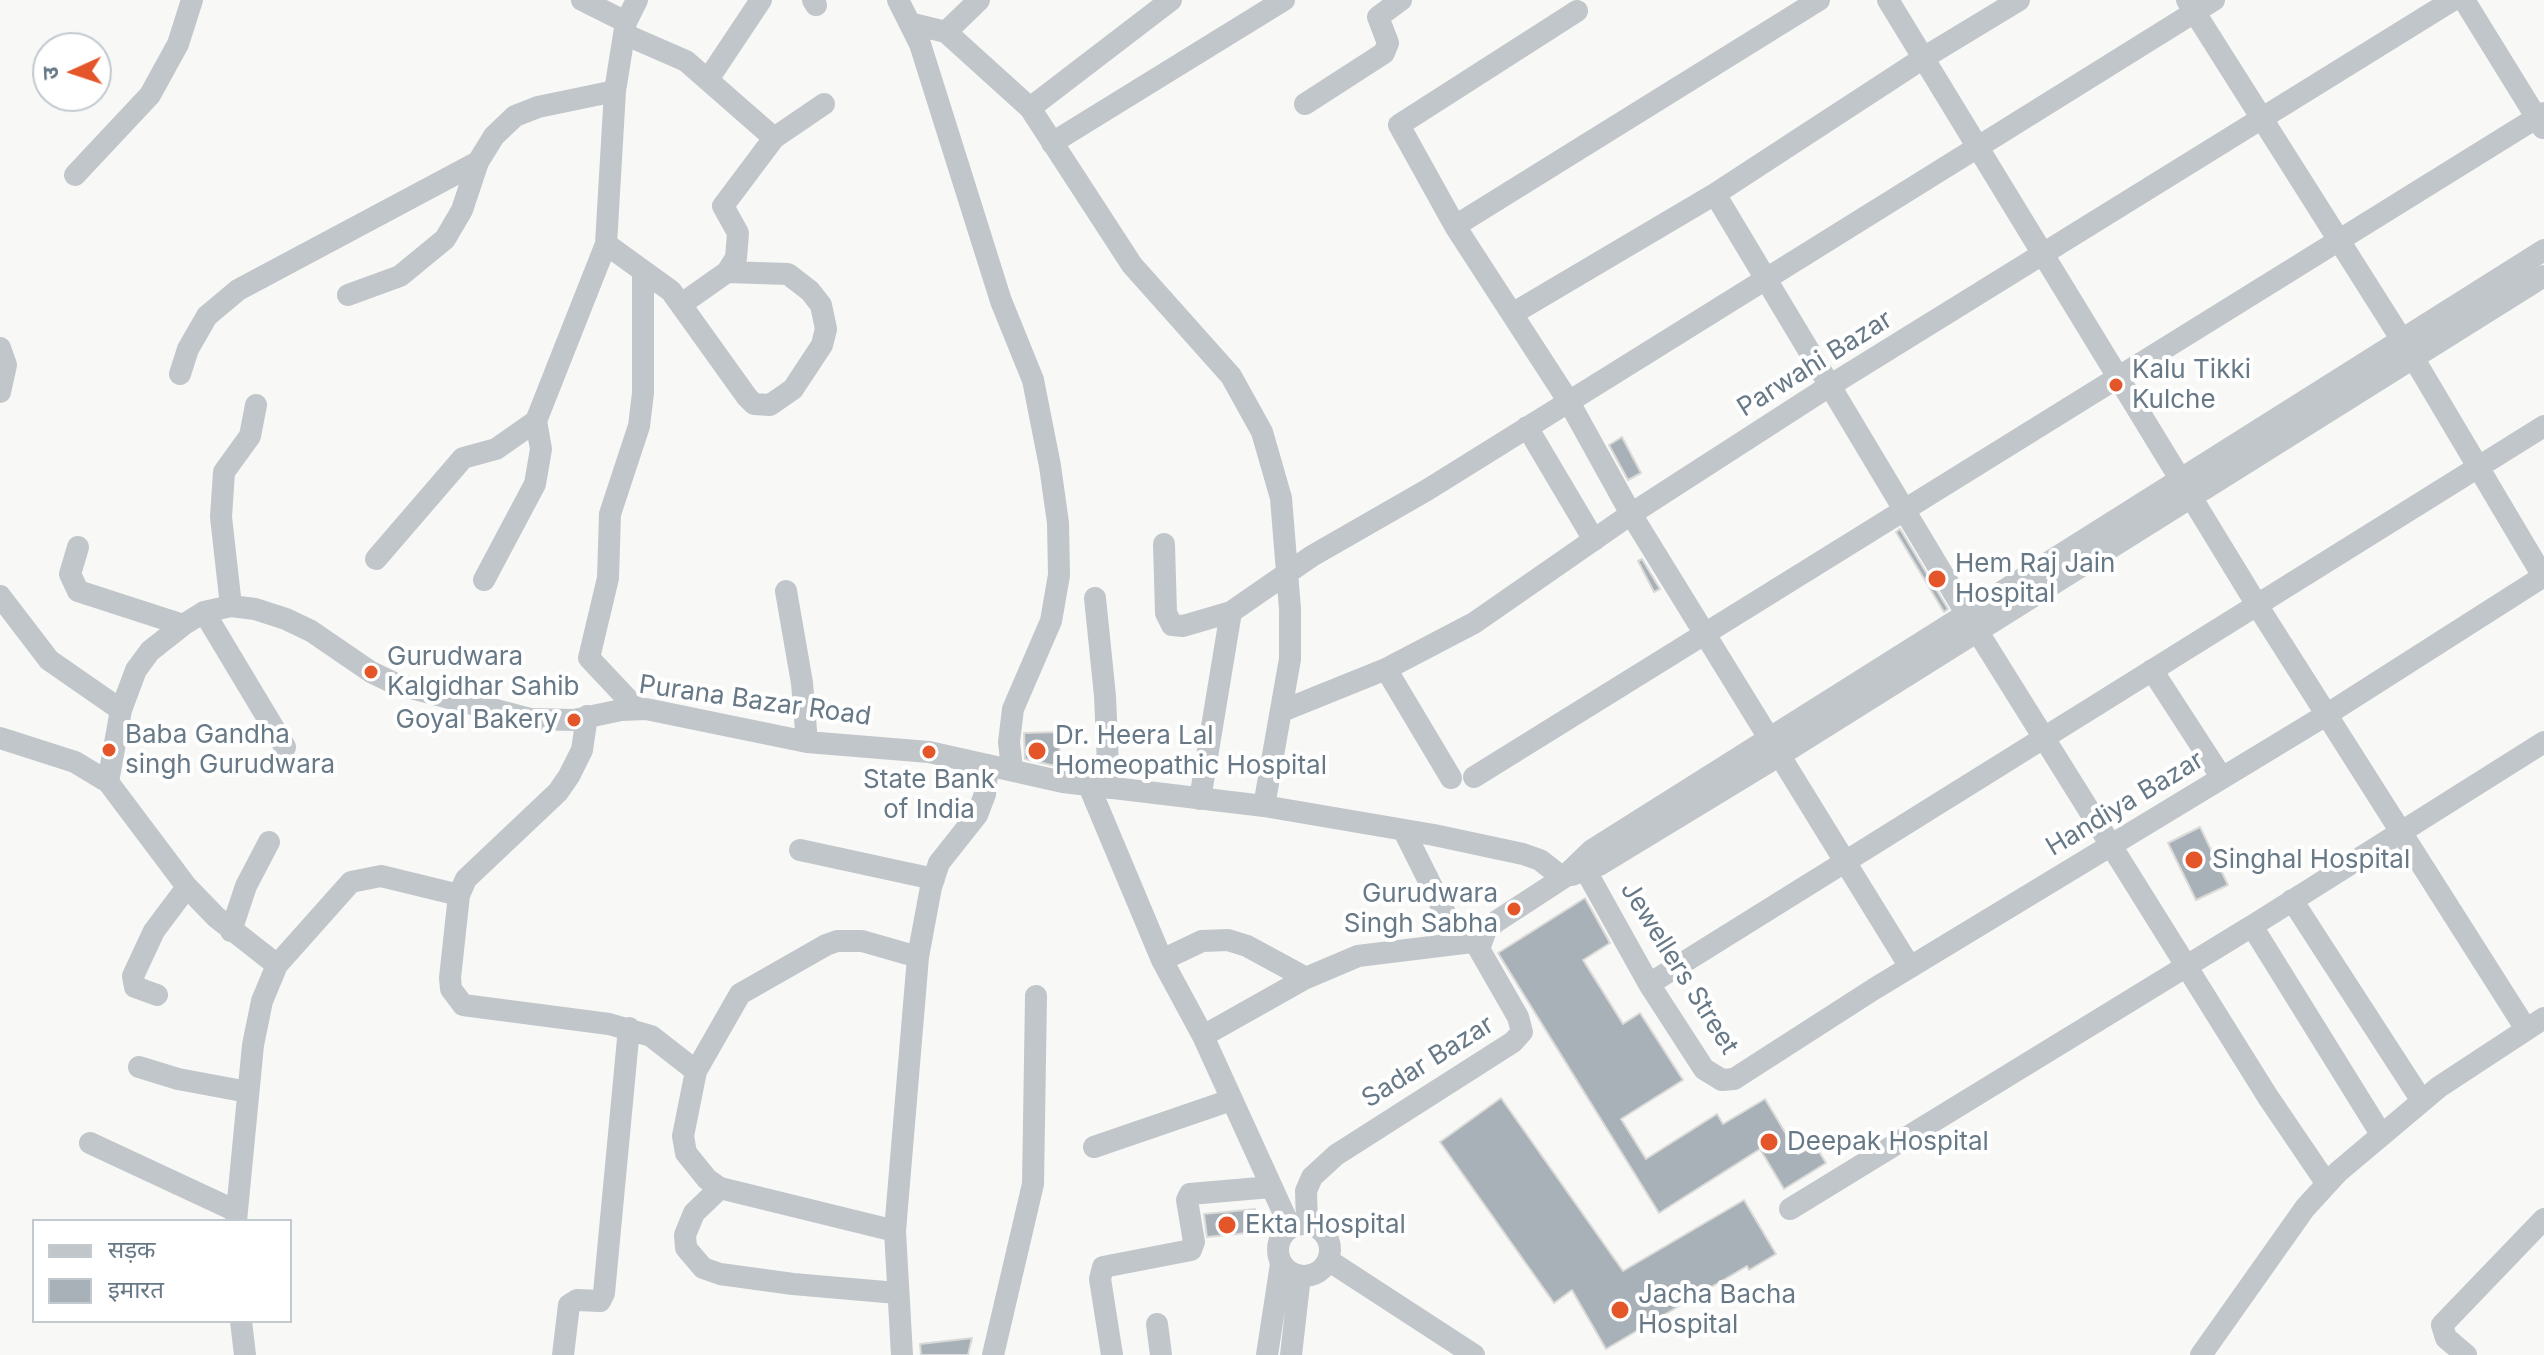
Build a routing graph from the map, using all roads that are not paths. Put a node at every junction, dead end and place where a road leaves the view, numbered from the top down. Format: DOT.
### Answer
graph roads {
  1 [pos="192,0"];
  2 [pos="582,0"];
  3 [pos="637,0"];
  4 [pos="761,0"];
  5 [pos="898,0"];
  6 [pos="979,0"];
  7 [pos="1171,0"];
  8 [pos="1284,0"];
  9 [pos="1401,0"];
  10 [pos="1819,0"];
  11 [pos="1888,0"];
  12 [pos="2019,0"];
  13 [pos="2214,0"];
  14 [pos="2453,0"];
  15 [pos="2464,0"];
  16 [pos="2191,6"];
  17 [pos="1577,11"];
  18 [pos="913,24"];
  19 [pos="625,28"];
  20 [pos="946,32"];
  21 [pos="1925,57"];
  22 [pos="709,78"];
  23 [pos="615,91"];
  24 [pos="824,104"];
  25 [pos="1305,104"];
  26 [pos="1030,108"];
  27 [pos="2261,118"];
  28 [pos="2542,119"];
  29 [pos="774,138"];
  30 [pos="1052,143"];
  31 [pos="1980,147"];
  32 [pos="478,162"];
  33 [pos="75,175"];
  34 [pos="1715,194"];
  35 [pos="1455,226"];
  36 [pos="2338,243"];
  37 [pos="606,244"];
  38 [pos="2544,250"];
  39 [pos="2045,254"];
  40 [pos="643,271"];
  41 [pos="727,272"];
  42 [pos="2544,276"];
  43 [pos="1765,280"];
  44 [pos="348,295"];
  45 [pos="683,303"];
  46 [pos="1512,314"];
  47 [pos="2401,339"];
  48 [pos="0,348"];
  49 [pos="2414,359"];
  50 [pos="180,374"];
  51 [pos="2119,375"];
  52 [pos="1831,385"];
  53 [pos="0,392"];
  54 [pos="1569,402"];
  55 [pos="256,405"];
  56 [pos="536,421"];
  57 [pos="2544,426"];
  58 [pos="1527,427"];
  59 [pos="2480,467"];
  60 [pos="2180,477"];
  61 [pos="2192,496"];
  62 [pos="1906,509"];
  63 [pos="1631,514"];
  64 [pos="1594,540"];
  65 [pos="1164,544"];
  66 [pos="78,547"];
  67 [pos="376,559"];
  68 [pos="1289,572"];
  69 [pos="2544,577"];
  70 [pos="484,580"];
  71 [pos="786,591"];
  72 [pos="0,596"];
  73 [pos="1095,598"];
  74 [pos="2257,605"];
  75 [pos="231,606"];
  76 [pos="204,612"];
  77 [pos="1231,612"];
  78 [pos="1972,621"];
  79 [pos="183,625"];
  80 [pos="1707,632"];
  81 [pos="1386,669"];
  82 [pos="2152,670"];
  83 [pos="637,709"];
  84 [pos="121,710"];
  85 [pos="1282,711"];
  86 [pos="2326,715"];
  87 [pos="587,716"];
  88 [pos="2046,736"];
  89 [pos="0,738"];
  90 [pos="807,742"];
  91 [pos="2544,742"];
  92 [pos="285,747"];
  93 [pos="1776,747"];
  94 [pos="988,765"];
  95 [pos="1012,769"];
  96 [pos="1474,777"];
  97 [pos="1451,778"];
  98 [pos="2222,778"];
  99 [pos="108,782"];
  100 [pos="1099,787"];
  101 [pos="1200,799"];
  102 [pos="1264,806"];
  103 [pos="1404,831"];
  104 [pos="2402,833"];
  105 [pos="269,842"];
  106 [pos="2113,844"];
  107 [pos="800,850"];
  108 [pos="1846,861"];
  109 [pos="1586,871"];
  110 [pos="1563,878"];
  111 [pos="934,879"];
  112 [pos="187,887"];
  113 [pos="459,895"];
  114 [pos="2292,900"];
  115 [pos="2252,926"];
  116 [pos="231,931"];
  117 [pos="1470,942"];
  118 [pos="918,957"];
  119 [pos="1162,960"];
  120 [pos="277,965"];
  121 [pos="2189,966"];
  122 [pos="1910,967"];
  123 [pos="1306,978"];
  124 [pos="1649,984"];
  125 [pos="157,995"];
  126 [pos="1036,996"];
  127 [pos="2535,1023"];
  128 [pos="629,1028"];
  129 [pos="1203,1036"];
  130 [pos="139,1067"];
  131 [pos="696,1071"];
  132 [pos="1734,1079"];
  133 [pos="248,1092"];
  134 [pos="1231,1100"];
  135 [pos="2422,1101"];
  136 [pos="2381,1134"];
  137 [pos="90,1143"];
  138 [pos="1094,1147"];
  139 [pos="2327,1184"];
  140 [pos="1271,1187"];
  141 [pos="720,1188"];
  142 [pos="1790,1209"];
  143 [pos="236,1216"];
  144 [pos="2544,1219"];
  145 [pos="1298,1225"];
  146 [pos="895,1231"];
  147 [pos="1328,1260"];
  148 [pos="1281,1264"];
  149 [pos="1300,1276"];
  150 [pos="897,1293"];
  151 [pos="241,1323"];
  152 [pos="1157,1324"];
  153 [pos="245,1355"];
  154 [pos="563,1355"];
  155 [pos="902,1355"];
  156 [pos="993,1355"];
  157 [pos="1112,1355"];
  158 [pos="1161,1355"];
  159 [pos="1267,1355"];
  160 [pos="1291,1355"];
  161 [pos="1474,1355"];
  162 [pos="2201,1355"];
  163 [pos="2466,1355"];
  1 -- 33 [label="street"];
  2 -- 19 [label="street"];
  3 -- 19 [label="street"];
  4 -- 22 [label="street"];
  5 -- 18 [label="street"];
  6 -- 20 [label="street"];
  7 -- 26 [label="street"];
  8 -- 30 [label="street"];
  9 -- 25 [label="street"];
  10 -- 35 [label="street"];
  11 -- 21 [label="street"];
  12 -- 21 [label="street"];
  13 -- 16 [label="street"];
  14 -- 27 [label="street, Parwahi Bazar"];
  15 -- 28 [label="street"];
  16 -- 27 [label="street"];
  16 -- 31 [label="street"];
  17 -- 35 [label="street"];
  18 -- 20 [label="street"];
  18 -- 95 [label="street"];
  19 -- 22 [label="street"];
  19 -- 23 [label="street"];
  20 -- 26 [label="street"];
  21 -- 31 [label="street"];
  21 -- 34 [label="street"];
  22 -- 29 [label="street"];
  23 -- 32 [label="street"];
  23 -- 37 [label="street"];
  24 -- 29 [label="street"];
  26 -- 30 [label="street"];
  27 -- 36 [label="street"];
  27 -- 39 [label="street, Parwahi Bazar"];
  28 -- 36 [label="street"];
  29 -- 41 [label="street"];
  30 -- 68 [label="street"];
  31 -- 39 [label="street"];
  31 -- 43 [label="street"];
  32 -- 44 [label="street"];
  32 -- 50 [label="street"];
  34 -- 43 [label="street"];
  34 -- 46 [label="street"];
  35 -- 46 [label="street"];
  36 -- 47 [label="street"];
  36 -- 51 [label="street"];
  37 -- 40 [label="street"];
  37 -- 56 [label="street"];
  38 -- 47 [label="street"];
  39 -- 51 [label="street"];
  39 -- 52 [label="street, Parwahi Bazar"];
  40 -- 45 [label="street"];
  40 -- 83 [label="street"];
  41 -- 45 [label="street"];
  41 -- 45 [label="street"];
  42 -- 49 [label="street"];
  43 -- 52 [label="street"];
  43 -- 54 [label="street"];
  46 -- 54 [label="street"];
  47 -- 49 [label="street"];
  47 -- 60 [label="street"];
  48 -- 53 [label="street"];
  49 -- 59 [label="street"];
  49 -- 61 [label="street"];
  51 -- 60 [label="street"];
  51 -- 62 [label="street"];
  52 -- 62 [label="street"];
  52 -- 63 [label="street, Parwahi Bazar"];
  54 -- 58 [label="street"];
  54 -- 63 [label="street"];
  55 -- 75 [label="street"];
  56 -- 67 [label="street"];
  56 -- 70 [label="street"];
  57 -- 59 [label="street"];
  58 -- 64 [label="street"];
  58 -- 68 [label="street"];
  59 -- 69 [label="street"];
  59 -- 74 [label="street"];
  60 -- 61 [label="street"];
  60 -- 78 [label="street"];
  61 -- 74 [label="street"];
  61 -- 78 [label="street"];
  62 -- 78 [label="street"];
  62 -- 80 [label="street"];
  63 -- 64 [label="street, Parwahi Bazar"];
  63 -- 80 [label="street"];
  64 -- 81 [label="street, Parwahi Bazar"];
  65 -- 77 [label="street"];
  66 -- 79 [label="street"];
  68 -- 77 [label="street"];
  68 -- 85 [label="street"];
  69 -- 86 [label="street, Handiya Bazar"];
  71 -- 90 [label="street"];
  72 -- 84 [label="street"];
  73 -- 100 [label="street"];
  74 -- 82 [label="street"];
  74 -- 86 [label="street"];
  75 -- 76 [label="street, Purana Bazar Road"];
  75 -- 87 [label="street, Purana Bazar Road"];
  76 -- 79 [label="street, Purana Bazar Road"];
  76 -- 92 [label="street"];
  77 -- 101 [label="street"];
  78 -- 88 [label="street"];
  78 -- 93 [label="street"];
  79 -- 84 [label="street, Purana Bazar Road"];
  80 -- 93 [label="street"];
  80 -- 96 [label="street"];
  81 -- 85 [label="street, Parwahi Bazar"];
  81 -- 97 [label="street"];
  82 -- 88 [label="street"];
  82 -- 98 [label="street"];
  83 -- 87 [label="street, Purana Bazar Road"];
  83 -- 90 [label="street, Purana Bazar Road"];
  84 -- 99 [label="street, Purana Bazar Road"];
  85 -- 102 [label="street"];
  86 -- 98 [label="street, Handiya Bazar"];
  86 -- 104 [label="street"];
  87 -- 113 [label="street"];
  88 -- 106 [label="street"];
  88 -- 108 [label="street"];
  89 -- 99 [label="street"];
  90 -- 94 [label="street, Purana Bazar Road"];
  91 -- 104 [label="street"];
  93 -- 108 [label="street"];
  93 -- 109 [label="street"];
  93 -- 110 [label="street"];
  94 -- 95 [label="street, Purana Bazar Road"];
  94 -- 111 [label="street"];
  95 -- 100 [label="street, Purana Bazar Road"];
  98 -- 106 [label="street, Handiya Bazar"];
  99 -- 112 [label="street"];
  100 -- 101 [label="street, Purana Bazar Road"];
  100 -- 119 [label="street"];
  101 -- 102 [label="street, Purana Bazar Road"];
  102 -- 103 [label="street, Purana Bazar Road"];
  103 -- 110 [label="street, Purana Bazar Road"];
  103 -- 117 [label="street"];
  104 -- 114 [label="street"];
  104 -- 127 [label="street"];
  105 -- 116 [label="street"];
  106 -- 121 [label="street"];
  106 -- 122 [label="street, Handiya Bazar"];
  107 -- 111 [label="street"];
  108 -- 122 [label="street"];
  108 -- 124 [label="street"];
  109 -- 110 [label="street"];
  109 -- 124 [label="street, Jewellers Street"];
  110 -- 117 [label="street"];
  111 -- 118 [label="street"];
  112 -- 116 [label="street"];
  112 -- 125 [label="street"];
  113 -- 120 [label="street"];
  113 -- 128 [label="street"];
  114 -- 115 [label="street"];
  114 -- 135 [label="street"];
  115 -- 121 [label="street"];
  115 -- 136 [label="street"];
  116 -- 120 [label="street"];
  117 -- 123 [label="street"];
  117 -- 145 [label="street, Sadar Bazar"];
  118 -- 131 [label="street"];
  118 -- 146 [label="street"];
  119 -- 123 [label="street"];
  119 -- 129 [label="street"];
  120 -- 133 [label="street"];
  121 -- 139 [label="street"];
  121 -- 142 [label="street"];
  122 -- 132 [label="street, Handiya Bazar"];
  123 -- 129 [label="street"];
  124 -- 132 [label="street, Jewellers Street"];
  126 -- 156 [label="street"];
  127 -- 135 [label="street"];
  128 -- 131 [label="street"];
  128 -- 154 [label="street"];
  129 -- 134 [label="street"];
  130 -- 133 [label="street"];
  131 -- 141 [label="street"];
  133 -- 143 [label="street"];
  134 -- 138 [label="street"];
  134 -- 140 [label="street"];
  135 -- 136 [label="street"];
  136 -- 139 [label="street"];
  137 -- 143 [label="street"];
  139 -- 162 [label="street"];
  140 -- 145 [label="street"];
  140 -- 157 [label="street"];
  141 -- 146 [label="street"];
  141 -- 150 [label="street"];
  144 -- 163 [label="street"];
  145 -- 147 [label="street"];
  145 -- 148 [label="street"];
  146 -- 150 [label="street"];
  147 -- 149 [label="street"];
  147 -- 161 [label="street"];
  148 -- 149 [label="street"];
  148 -- 159 [label="street"];
  149 -- 160 [label="street"];
  150 -- 155 [label="street"];
  151 -- 153 [label="street"];
  152 -- 158 [label="street"];
}
